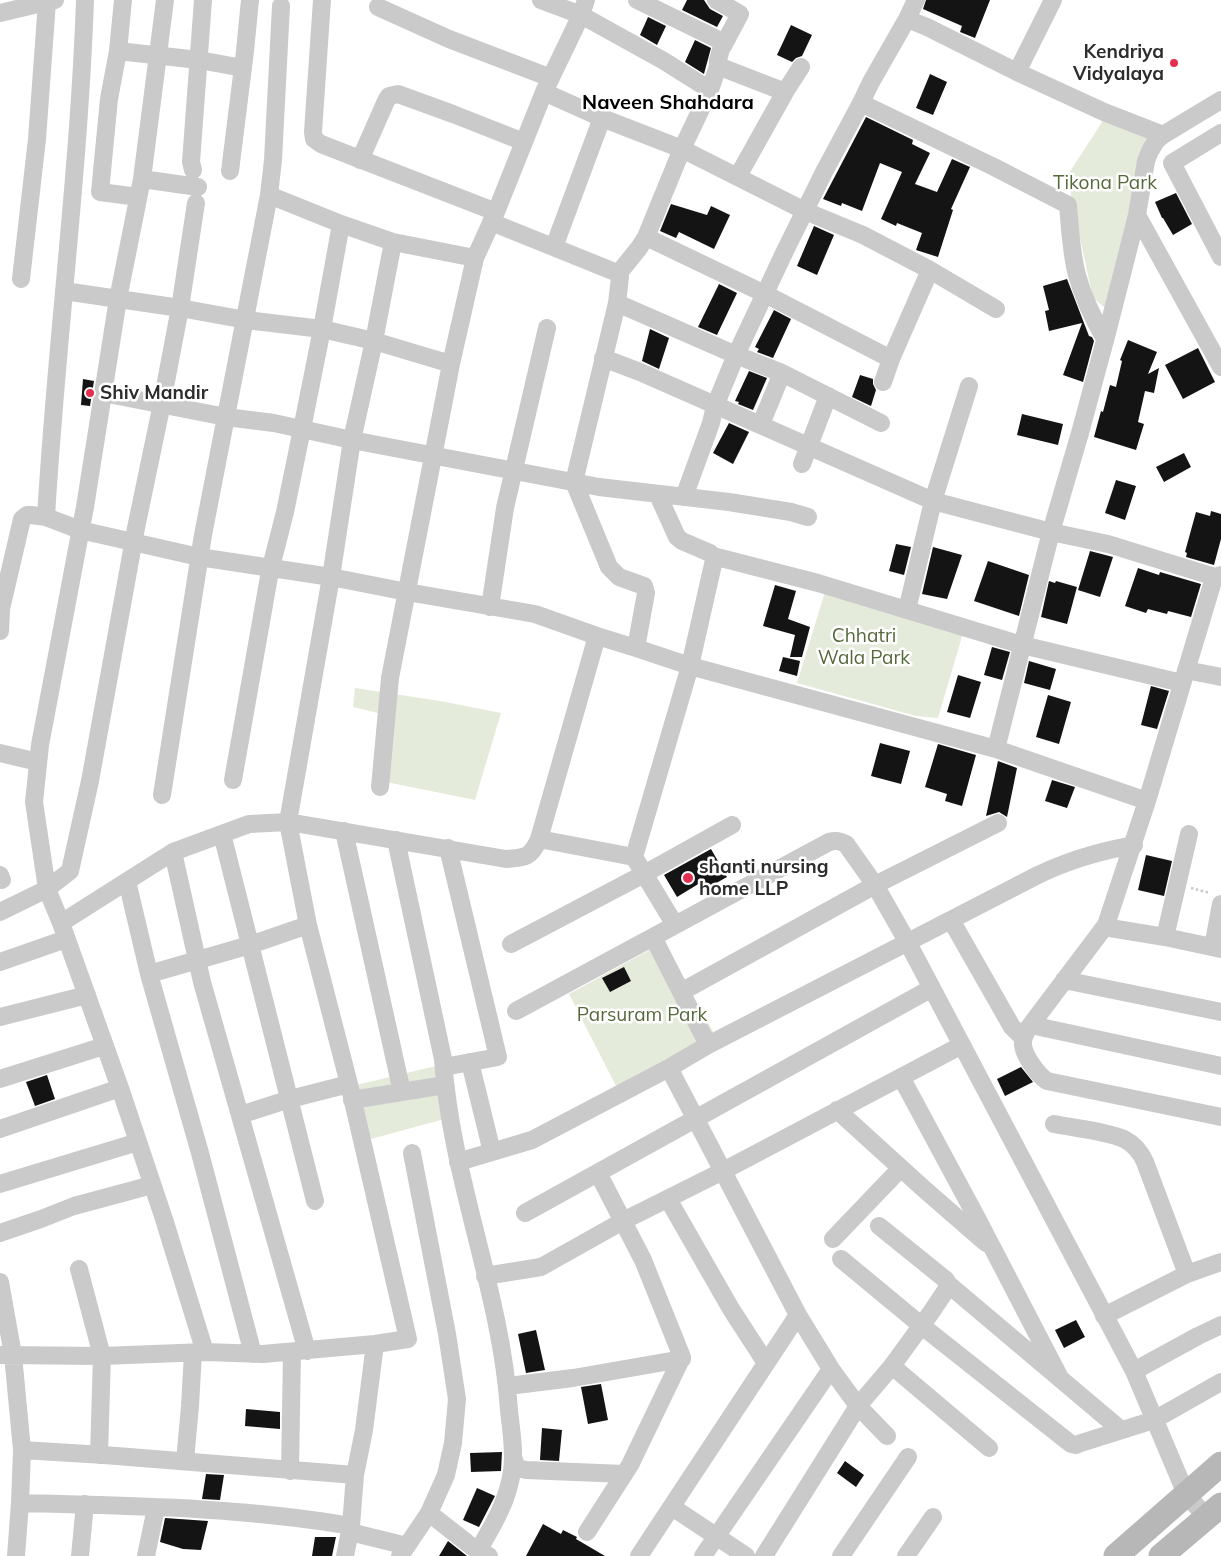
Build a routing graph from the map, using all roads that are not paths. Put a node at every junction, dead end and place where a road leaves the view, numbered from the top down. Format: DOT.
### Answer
graph roads {
  1 [pos="86,0"];
  2 [pos="123,0"];
  3 [pos="165,0"];
  4 [pos="203,0"];
  5 [pos="250,0"];
  6 [pos="322,0"];
  7 [pos="541,0"];
  8 [pos="637,0"];
  9 [pos="716,0"];
  10 [pos="916,0"];
  11 [pos="1053,0"];
  12 [pos="51,1"];
  13 [pos="281,6"];
  14 [pos="378,7"];
  15 [pos="583,7"];
  16 [pos="0,13"];
  17 [pos="907,20"];
  18 [pos="723,46"];
  19 [pos="118,51"];
  20 [pos="158,55"];
  21 [pos="199,60"];
  22 [pos="718,66"];
  23 [pos="801,66"];
  24 [pos="243,68"];
  25 [pos="1017,72"];
  26 [pos="547,85"];
  27 [pos="710,90"];
  28 [pos="785,92"];
  29 [pos="1221,100"];
  30 [pos="861,104"];
  31 [pos="602,118"];
  32 [pos="1221,133"];
  33 [pos="1163,135"];
  34 [pos="524,142"];
  35 [pos="682,149"];
  36 [pos="360,160"];
  37 [pos="193,170"];
  38 [pos="230,171"];
  39 [pos="738,176"];
  40 [pos="142,179"];
  41 [pos="269,195"];
  42 [pos="138,197"];
  43 [pos="805,210"];
  44 [pos="1137,215"];
  45 [pos="494,217"];
  46 [pos="340,224"];
  47 [pos="646,237"];
  48 [pos="393,242"];
  49 [pos="554,247"];
  50 [pos="1221,257"];
  51 [pos="475,258"];
  52 [pos="930,270"];
  53 [pos="618,274"];
  54 [pos="21,279"];
  55 [pos="64,291"];
  56 [pos="765,294"];
  57 [pos="118,299"];
  58 [pos="616,303"];
  59 [pos="180,308"];
  60 [pos="996,309"];
  61 [pos="246,320"];
  62 [pos="547,328"];
  63 [pos="322,329"];
  64 [pos="1106,339"];
  65 [pos="374,340"];
  66 [pos="736,355"];
  67 [pos="603,358"];
  68 [pos="891,359"];
  69 [pos="451,364"];
  70 [pos="1221,366"];
  71 [pos="782,373"];
  72 [pos="882,382"];
  73 [pos="969,386"];
  74 [pos="104,393"];
  75 [pos="828,396"];
  76 [pos="162,405"];
  77 [pos="715,406"];
  78 [pos="226,417"];
  79 [pos="881,423"];
  80 [pos="761,424"];
  81 [pos="302,429"];
  82 [pos="352,440"];
  83 [pos="809,447"];
  84 [pos="433,455"];
  85 [pos="802,464"];
  86 [pos="515,471"];
  87 [pos="574,482"];
  88 [pos="658,495"];
  89 [pos="684,497"];
  90 [pos="933,501"];
  91 [pos="46,517"];
  92 [pos="808,517"];
  93 [pos="80,530"];
  94 [pos="1051,532"];
  95 [pos="134,543"];
  96 [pos="713,556"];
  97 [pos="199,557"];
  98 [pos="271,568"];
  99 [pos="1218,576"];
  100 [pos="331,577"];
  101 [pos="407,592"];
  102 [pos="490,607"];
  103 [pos="1,608"];
  104 [pos="906,610"];
  105 [pos="0,631"];
  106 [pos="596,636"];
  107 [pos="1022,645"];
  108 [pos="636,648"];
  109 [pos="690,666"];
  110 [pos="1184,677"];
  111 [pos="1221,677"];
  112 [pos="996,749"];
  113 [pos="0,753"];
  114 [pos="38,762"];
  115 [pos="233,780"];
  116 [pos="380,786"];
  117 [pos="162,795"];
  118 [pos="1147,801"];
  119 [pos="288,822"];
  120 [pos="998,823"];
  121 [pos="732,825"];
  122 [pos="344,831"];
  123 [pos="222,834"];
  124 [pos="1189,834"];
  125 [pos="539,839"];
  126 [pos="396,840"];
  127 [pos="1134,845"];
  128 [pos="448,848"];
  129 [pos="173,852"];
  130 [pos="634,857"];
  131 [pos="644,874"];
  132 [pos="127,881"];
  133 [pos="875,885"];
  134 [pos="47,889"];
  135 [pos="1217,899"];
  136 [pos="0,912"];
  137 [pos="951,920"];
  138 [pos="675,924"];
  139 [pos="308,925"];
  140 [pos="1106,925"];
  141 [pos="64,931"];
  142 [pos="653,937"];
  143 [pos="1165,937"];
  144 [pos="908,943"];
  145 [pos="511,944"];
  146 [pos="250,945"];
  147 [pos="1217,948"];
  148 [pos="197,959"];
  149 [pos="0,962"];
  150 [pos="149,974"];
  151 [pos="1064,980"];
  152 [pos="932,988"];
  153 [pos="681,992"];
  154 [pos="87,995"];
  155 [pos="516,1011"];
  156 [pos="1221,1012"];
  157 [pos="0,1017"];
  158 [pos="1027,1031"];
  159 [pos="708,1045"];
  160 [pos="962,1045"];
  161 [pos="104,1046"];
  162 [pos="470,1062"];
  163 [pos="1221,1066"];
  164 [pos="444,1067"];
  165 [pos="669,1068"];
  166 [pos="900,1077"];
  167 [pos="0,1079"];
  168 [pos="445,1085"];
  169 [pos="120,1088"];
  170 [pos="351,1092"];
  171 [pos="402,1092"];
  172 [pos="290,1099"];
  173 [pos="837,1110"];
  174 [pos="240,1115"];
  175 [pos="1221,1117"];
  176 [pos="696,1119"];
  177 [pos="1054,1124"];
  178 [pos="0,1129"];
  179 [pos="138,1142"];
  180 [pos="492,1152"];
  181 [pos="412,1153"];
  182 [pos="458,1162"];
  183 [pos="901,1168"];
  184 [pos="723,1171"];
  185 [pos="598,1173"];
  186 [pos="0,1184"];
  187 [pos="152,1184"];
  188 [pos="668,1198"];
  189 [pos="315,1201"];
  190 [pos="525,1213"];
  191 [pos="623,1221"];
  192 [pos="879,1226"];
  193 [pos="0,1233"];
  194 [pos="833,1239"];
  195 [pos="993,1248"];
  196 [pos="841,1259"];
  197 [pos="1221,1262"];
  198 [pos="79,1268"];
  199 [pos="1187,1274"];
  200 [pos="485,1276"];
  201 [pos="0,1282"];
  202 [pos="948,1284"];
  203 [pos="798,1315"];
  204 [pos="1104,1316"];
  205 [pos="1221,1325"];
  206 [pos="922,1326"];
  207 [pos="375,1344"];
  208 [pos="300,1351"];
  209 [pos="199,1352"];
  210 [pos="253,1354"];
  211 [pos="7,1355"];
  212 [pos="102,1356"];
  213 [pos="682,1359"];
  214 [pos="766,1364"];
  215 [pos="892,1366"];
  216 [pos="831,1369"];
  217 [pos="1134,1371"];
  218 [pos="1060,1378"];
  219 [pos="1221,1382"];
  220 [pos="508,1386"];
  221 [pos="858,1406"];
  222 [pos="1154,1420"];
  223 [pos="1121,1430"];
  224 [pos="887,1436"];
  225 [pos="989,1448"];
  226 [pos="22,1450"];
  227 [pos="99,1455"];
  228 [pos="513,1456"];
  229 [pos="908,1457"];
  230 [pos="185,1461"];
  231 [pos="1221,1464"];
  232 [pos="290,1471"];
  233 [pos="624,1474"];
  234 [pos="355,1475"];
  235 [pos="1186,1494"];
  236 [pos="20,1503"];
  237 [pos="85,1504"];
  238 [pos="672,1507"];
  239 [pos="156,1508"];
  240 [pos="1214,1511"];
  241 [pos="429,1513"];
  242 [pos="933,1517"];
  243 [pos="350,1529"];
  244 [pos="587,1532"];
  245 [pos="716,1536"];
  246 [pos="404,1551"];
  247 [pos="483,1553"];
  248 [pos="16,1556"];
  249 [pos="80,1556"];
  250 [pos="146,1556"];
  251 [pos="345,1556"];
  252 [pos="639,1556"];
  253 [pos="703,1556"];
  254 [pos="746,1556"];
  255 [pos="764,1556"];
  256 [pos="840,1556"];
  257 [pos="906,1556"];
  258 [pos="1116,1556"];
  259 [pos="1161,1556"];
  1 -- 55 [label="street"];
  2 -- 19 [label="street"];
  3 -- 20 [label="street"];
  4 -- 21 [label="street"];
  5 -- 24 [label="street"];
  6 -- 36 [label="street"];
  7 -- 15 [label="street"];
  8 -- 18 [label="street"];
  9 -- 18 [label="street"];
  10 -- 17 [label="street"];
  11 -- 25 [label="street"];
  12 -- 16 [label="street"];
  12 -- 54 [label="street"];
  13 -- 41 [label="street"];
  14 -- 26 [label="street"];
  15 -- 26 [label="street"];
  15 -- 27 [label="street"];
  17 -- 25 [label="street"];
  17 -- 30 [label="street"];
  18 -- 22 [label="street"];
  19 -- 20 [label="street"];
  19 -- 42 [label="street"];
  20 -- 21 [label="street"];
  20 -- 40 [label="street"];
  21 -- 24 [label="street"];
  21 -- 37 [label="street"];
  22 -- 27 [label="street"];
  22 -- 28 [label="street"];
  23 -- 28 [label="street"];
  24 -- 38 [label="street"];
  25 -- 33 [label="street"];
  26 -- 31 [label="street"];
  26 -- 34 [label="street"];
  27 -- 35 [label="street"];
  28 -- 39 [label="street"];
  29 -- 33 [label="street"];
  30 -- 43 [label="street"];
  30 -- 64 [label="street"];
  31 -- 35 [label="street"];
  31 -- 49 [label="street"];
  32 -- 50 [label="street"];
  33 -- 44 [label="street"];
  34 -- 36 [label="street"];
  34 -- 45 [label="street"];
  35 -- 39 [label="street"];
  35 -- 47 [label="street"];
  36 -- 45 [label="street"];
  39 -- 43 [label="street"];
  40 -- 42 [label="street"];
  40 -- 59 [label="street"];
  41 -- 46 [label="street"];
  41 -- 61 [label="street"];
  42 -- 57 [label="street"];
  43 -- 52 [label="street"];
  43 -- 56 [label="street"];
  44 -- 64 [label="street"];
  44 -- 70 [label="street"];
  45 -- 49 [label="street"];
  45 -- 51 [label="street"];
  46 -- 48 [label="street"];
  46 -- 63 [label="street"];
  47 -- 53 [label="street"];
  47 -- 56 [label="street"];
  48 -- 51 [label="street"];
  48 -- 65 [label="street"];
  49 -- 53 [label="street"];
  51 -- 69 [label="street"];
  52 -- 60 [label="street"];
  52 -- 68 [label="street"];
  53 -- 58 [label="street"];
  55 -- 57 [label="street"];
  55 -- 91 [label="street"];
  56 -- 66 [label="street"];
  56 -- 68 [label="street"];
  57 -- 59 [label="street"];
  57 -- 74 [label="street"];
  58 -- 66 [label="street"];
  58 -- 67 [label="street"];
  59 -- 61 [label="street"];
  59 -- 76 [label="street"];
  61 -- 63 [label="street"];
  61 -- 78 [label="street"];
  62 -- 86 [label="street"];
  63 -- 65 [label="street"];
  63 -- 81 [label="street"];
  64 -- 94 [label="street"];
  65 -- 69 [label="street"];
  65 -- 82 [label="street"];
  66 -- 71 [label="street"];
  66 -- 77 [label="street"];
  67 -- 77 [label="street"];
  67 -- 87 [label="street"];
  68 -- 72 [label="street"];
  69 -- 84 [label="street"];
  71 -- 75 [label="street"];
  71 -- 80 [label="street"];
  73 -- 90 [label="street"];
  74 -- 76 [label="street"];
  74 -- 93 [label="street"];
  75 -- 79 [label="street"];
  75 -- 83 [label="street"];
  76 -- 78 [label="street"];
  76 -- 95 [label="street"];
  77 -- 80 [label="street"];
  77 -- 89 [label="street"];
  78 -- 81 [label="street"];
  78 -- 97 [label="street"];
  80 -- 83 [label="street"];
  81 -- 82 [label="street"];
  81 -- 98 [label="street"];
  82 -- 84 [label="street"];
  82 -- 100 [label="street"];
  83 -- 85 [label="street"];
  83 -- 90 [label="street"];
  84 -- 86 [label="street"];
  84 -- 101 [label="street"];
  86 -- 87 [label="street"];
  86 -- 102 [label="street"];
  87 -- 88 [label="street"];
  87 -- 108 [label="street"];
  88 -- 89 [label="street"];
  88 -- 96 [label="street"];
  89 -- 92 [label="street"];
  90 -- 94 [label="street"];
  90 -- 104 [label="street"];
  91 -- 93 [label="street"];
  91 -- 103 [label="street"];
  93 -- 95 [label="street"];
  93 -- 114 [label="street"];
  94 -- 99 [label="street"];
  94 -- 107 [label="street"];
  95 -- 97 [label="street"];
  95 -- 134 [label="street"];
  96 -- 104 [label="street"];
  96 -- 109 [label="street"];
  97 -- 98 [label="street"];
  97 -- 117 [label="street"];
  98 -- 100 [label="street"];
  98 -- 115 [label="street"];
  99 -- 110 [label="street"];
  100 -- 101 [label="street"];
  100 -- 119 [label="street"];
  101 -- 102 [label="street"];
  101 -- 116 [label="street"];
  102 -- 106 [label="street"];
  103 -- 105 [label="street"];
  104 -- 107 [label="street"];
  106 -- 108 [label="street"];
  106 -- 125 [label="street"];
  107 -- 110 [label="street"];
  107 -- 112 [label="street"];
  108 -- 109 [label="street"];
  109 -- 112 [label="street"];
  109 -- 130 [label="street"];
  110 -- 111 [label="street"];
  110 -- 118 [label="street"];
  112 -- 118 [label="street"];
  113 -- 114 [label="street"];
  114 -- 134 [label="street"];
  118 -- 127 [label="street"];
  119 -- 122 [label="street"];
  119 -- 123 [label="street"];
  119 -- 139 [label="street"];
  120 -- 133 [label="street"];
  121 -- 131 [label="street"];
  122 -- 126 [label="street"];
  122 -- 171 [label="street"];
  123 -- 129 [label="street"];
  123 -- 146 [label="street"];
  124 -- 143 [label="street"];
  125 -- 128 [label="street"];
  125 -- 130 [label="street"];
  126 -- 128 [label="street"];
  126 -- 164 [label="street"];
  127 -- 137 [label="street"];
  127 -- 140 [label="street"];
  128 -- 162 [label="street"];
  129 -- 132 [label="street"];
  129 -- 148 [label="street"];
  130 -- 131 [label="street"];
  131 -- 138 [label="street"];
  131 -- 145 [label="street"];
  132 -- 141 [label="street"];
  132 -- 150 [label="street"];
  133 -- 138 [label="street"];
  133 -- 144 [label="street"];
  133 -- 153 [label="street"];
  134 -- 136 [label="street"];
  134 -- 141 [label="street"];
  135 -- 147 [label="street"];
  137 -- 144 [label="street"];
  137 -- 158 [label="street"];
  138 -- 142 [label="street"];
  139 -- 146 [label="street"];
  139 -- 170 [label="street"];
  140 -- 143 [label="street"];
  140 -- 151 [label="street"];
  141 -- 149 [label="street"];
  141 -- 154 [label="street"];
  142 -- 153 [label="street"];
  142 -- 155 [label="street"];
  143 -- 147 [label="street"];
  144 -- 152 [label="street"];
  144 -- 159 [label="street"];
  146 -- 148 [label="street"];
  146 -- 172 [label="street"];
  148 -- 150 [label="street"];
  148 -- 174 [label="street"];
  150 -- 210 [label="street"];
  151 -- 156 [label="street"];
  151 -- 158 [label="street"];
  152 -- 160 [label="street"];
  152 -- 176 [label="street"];
  153 -- 159 [label="street"];
  154 -- 157 [label="street"];
  154 -- 161 [label="street"];
  158 -- 163 [label="street"];
  158 -- 175 [label="street"];
  159 -- 165 [label="street"];
  160 -- 166 [label="street"];
  160 -- 204 [label="street"];
  161 -- 167 [label="street"];
  161 -- 169 [label="street"];
  162 -- 164 [label="street"];
  162 -- 180 [label="street"];
  164 -- 168 [label="street"];
  165 -- 176 [label="street"];
  165 -- 180 [label="street"];
  166 -- 173 [label="street"];
  166 -- 195 [label="street"];
  168 -- 171 [label="street"];
  168 -- 182 [label="street"];
  169 -- 178 [label="street"];
  169 -- 179 [label="street"];
  170 -- 171 [label="street"];
  170 -- 172 [label="street"];
  170 -- 207 [label="street"];
  172 -- 174 [label="street"];
  172 -- 189 [label="street"];
  173 -- 183 [label="street"];
  173 -- 184 [label="street"];
  174 -- 208 [label="street"];
  176 -- 184 [label="street"];
  176 -- 185 [label="street"];
  177 -- 199 [label="street"];
  179 -- 186 [label="street"];
  179 -- 187 [label="street"];
  180 -- 182 [label="street"];
  181 -- 241 [label="street"];
  182 -- 200 [label="street"];
  183 -- 194 [label="street"];
  183 -- 195 [label="street"];
  184 -- 188 [label="street"];
  184 -- 203 [label="street"];
  185 -- 190 [label="street"];
  185 -- 191 [label="street"];
  187 -- 193 [label="street"];
  187 -- 209 [label="street"];
  188 -- 191 [label="street"];
  188 -- 214 [label="street"];
  191 -- 200 [label="street"];
  191 -- 213 [label="street"];
  192 -- 202 [label="street"];
  195 -- 218 [label="street"];
  196 -- 206 [label="street"];
  197 -- 199 [label="street"];
  198 -- 212 [label="street"];
  199 -- 204 [label="street"];
  200 -- 220 [label="street"];
  201 -- 211 [label="street"];
  202 -- 206 [label="street"];
  202 -- 218 [label="street"];
  203 -- 214 [label="street"];
  203 -- 216 [label="street"];
  204 -- 217 [label="street"];
  205 -- 217 [label="street"];
  206 -- 215 [label="street"];
  206 -- 223 [label="street"];
  207 -- 208 [label="street"];
  207 -- 234 [label="street"];
  208 -- 210 [label="street"];
  208 -- 232 [label="street"];
  209 -- 210 [label="street"];
  209 -- 212 [label="street"];
  209 -- 230 [label="street"];
  211 -- 212 [label="street"];
  211 -- 226 [label="street"];
  212 -- 227 [label="street"];
  213 -- 220 [label="street"];
  213 -- 233 [label="street"];
  214 -- 238 [label="street"];
  215 -- 221 [label="street"];
  215 -- 225 [label="street"];
  216 -- 221 [label="street"];
  216 -- 245 [label="street"];
  217 -- 222 [label="street"];
  218 -- 223 [label="street"];
  219 -- 222 [label="street"];
  220 -- 228 [label="street"];
  221 -- 224 [label="street"];
  221 -- 255 [label="street"];
  222 -- 223 [label="street"];
  222 -- 235 [label="street"];
  226 -- 227 [label="street"];
  226 -- 236 [label="street"];
  227 -- 230 [label="street"];
  228 -- 233 [label="street"];
  228 -- 247 [label="street"];
  229 -- 256 [label="street"];
  230 -- 232 [label="street"];
  231 -- 235 [label="main road"];
  232 -- 234 [label="street"];
  233 -- 244 [label="street"];
  234 -- 243 [label="street"];
  235 -- 240 [label="street"];
  235 -- 258 [label="main road"];
  236 -- 237 [label="street"];
  236 -- 248 [label="street"];
  237 -- 239 [label="street"];
  237 -- 249 [label="street"];
  238 -- 245 [label="street"];
  238 -- 252 [label="street"];
  239 -- 243 [label="street"];
  239 -- 250 [label="street"];
  240 -- 259 [label="main road"];
  241 -- 246 [label="street"];
  241 -- 247 [label="street"];
  242 -- 257 [label="street"];
  243 -- 246 [label="street"];
  243 -- 251 [label="street"];
  245 -- 253 [label="street"];
  245 -- 254 [label="street"];
}
